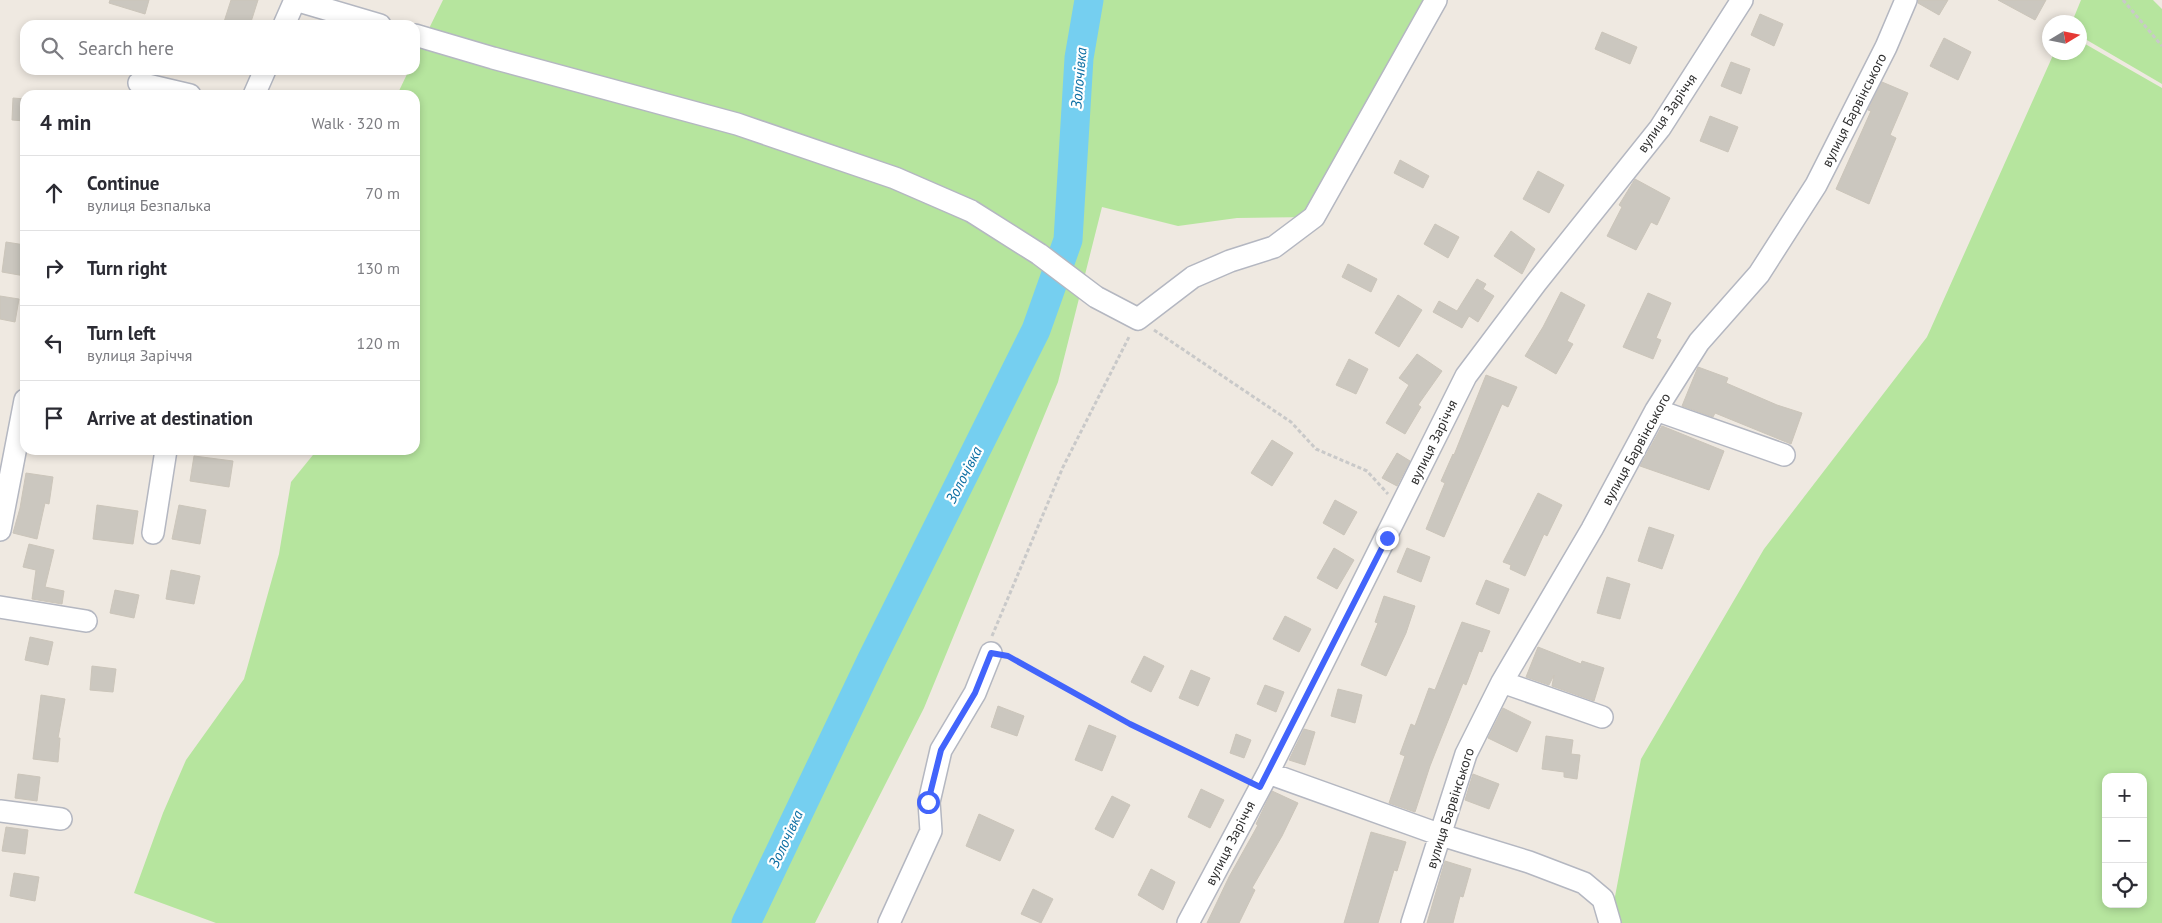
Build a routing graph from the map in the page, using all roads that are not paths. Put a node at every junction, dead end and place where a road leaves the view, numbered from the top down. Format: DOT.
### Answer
graph roads {
  1 [pos="295,0"];
  2 [pos="1436,0"];
  3 [pos="1742,0"];
  4 [pos="1906,0"];
  5 [pos="286,20"];
  6 [pos="363,20"];
  7 [pos="420,36"];
  8 [pos="263,75"];
  9 [pos="139,83"];
  10 [pos="169,90"];
  11 [pos="256,90"];
  12 [pos="1656,410"];
  13 [pos="20,426"];
  14 [pos="165,455"];
  15 [pos="1784,455"];
  16 [pos="0,530"];
  17 [pos="153,533"];
  18 [pos="0,607"];
  19 [pos="86,621"];
  20 [pos="991,653"];
  21 [pos="1502,682"];
  22 [pos="1602,717"];
  23 [pos="1264,780"];
  24 [pos="0,811"];
  25 [pos="62,819"];
  26 [pos="1441,835"];
  27 [pos="889,923"];
  28 [pos="1188,923"];
  29 [pos="1412,923"];
  30 [pos="1610,923"];
  1 -- 5 [label="street"];
  1 -- 6 [label="street"];
  2 -- 7 [label="street"];
  3 -- 23 [label="street, вулиця Заріччя"];
  4 -- 12 [label="street, вулиця Барвінського"];
  8 -- 11 [label="street"];
  9 -- 10 [label="street"];
  12 -- 15 [label="street"];
  12 -- 21 [label="street, вулиця Барвінського"];
  13 -- 16 [label="street"];
  14 -- 17 [label="street"];
  18 -- 19 [label="street"];
  20 -- 27 [label="street"];
  21 -- 22 [label="street"];
  21 -- 26 [label="street, вулиця Барвінського"];
  23 -- 26 [label="street"];
  23 -- 28 [label="street, вулиця Заріччя"];
  24 -- 25 [label="street"];
  26 -- 29 [label="street, вулиця Барвінського"];
  26 -- 30 [label="street"];
}
